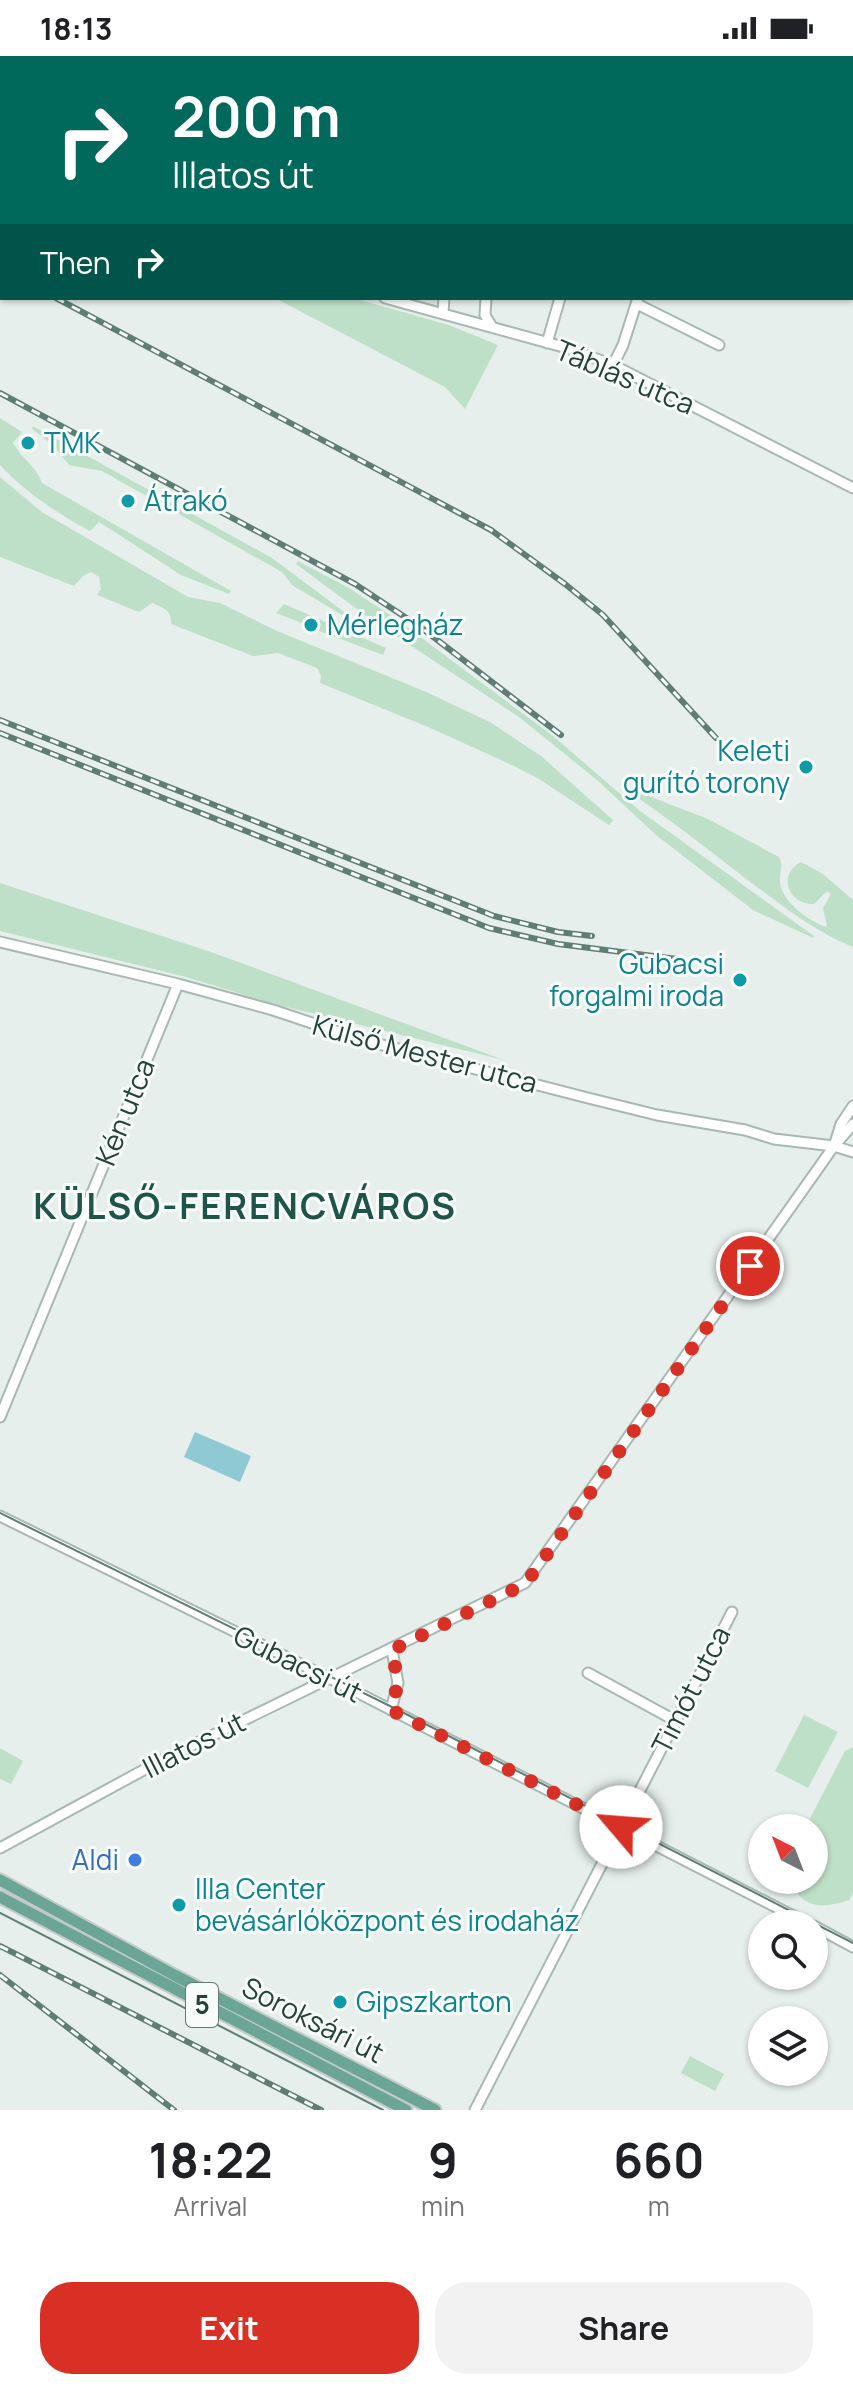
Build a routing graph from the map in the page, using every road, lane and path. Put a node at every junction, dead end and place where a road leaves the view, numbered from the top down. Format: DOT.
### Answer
graph roads {
  1 [pos="393,300"];
  2 [pos="444,300"];
  3 [pos="486,300"];
  4 [pos="559,300"];
  5 [pos="637,301"];
  6 [pos="443,313"];
  7 [pos="492,327"];
  8 [pos="547,343"];
  9 [pos="719,345"];
  10 [pos="613,365"];
  11 [pos="853,488"];
  12 [pos="0,942"];
  13 [pos="178,984"];
  14 [pos="853,1106"];
  15 [pos="853,1124"];
  16 [pos="834,1146"];
  17 [pos="853,1152"];
  18 [pos="0,1417"];
  19 [pos="0,1516"];
  20 [pos="732,1612"];
  21 [pos="392,1650"];
  22 [pos="588,1673"];
  23 [pos="331,1679"];
  24 [pos="391,1710"];
  25 [pos="676,1721"];
  26 [pos="621,1827"];
  27 [pos="0,1848"];
  28 [pos="0,1880"];
  29 [pos="0,1897"];
  30 [pos="783,1910"];
  31 [pos="828,1934"];
  32 [pos="853,1947"];
  33 [pos="406,2110"];
  34 [pos="435,2110"];
  35 [pos="475,2110"];
  1 -- 6 [label="street, Táblás utca"];
  2 -- 6 [label="street"];
  3 -- 7 [label="street"];
  4 -- 8 [label="street"];
  5 -- 9 [label="street"];
  5 -- 10 [label="street"];
  6 -- 7 [label="street, Táblás utca"];
  7 -- 8 [label="street, Táblás utca"];
  8 -- 10 [label="street, Táblás utca"];
  10 -- 11 [label="street, Táblás utca"];
  12 -- 13 [label="street, Külső Mester utca"];
  13 -- 16 [label="street, Külső Mester utca"];
  13 -- 18 [label="street, Kén utca"];
  14 -- 16 [label="street, Illatos út"];
  15 -- 16 [label="street, Illatos út"];
  16 -- 17 [label="street, Külső Mester utca"];
  16 -- 21 [label="street, Illatos út"];
  19 -- 23 [label="street, Gubacsi út"];
  20 -- 25 [label="street, Timót utca"];
  21 -- 23 [label="street, Illatos út"];
  21 -- 24 [label="street"];
  22 -- 25 [label="street"];
  23 -- 24 [label="street, Gubacsi út"];
  23 -- 27 [label="street, Illatos út"];
  24 -- 26 [label="street, Gubacsi út"];
  25 -- 26 [label="street, Timót utca"];
  26 -- 30 [label="street, Gubacsi út"];
  26 -- 35 [label="street, Timót utca"];
  28 -- 34 [label="main road, Soroksári út / 5"];
  29 -- 33 [label="main road, Soroksári út / 5"];
  31 -- 32 [label="street, Gubacsi út"];
}
